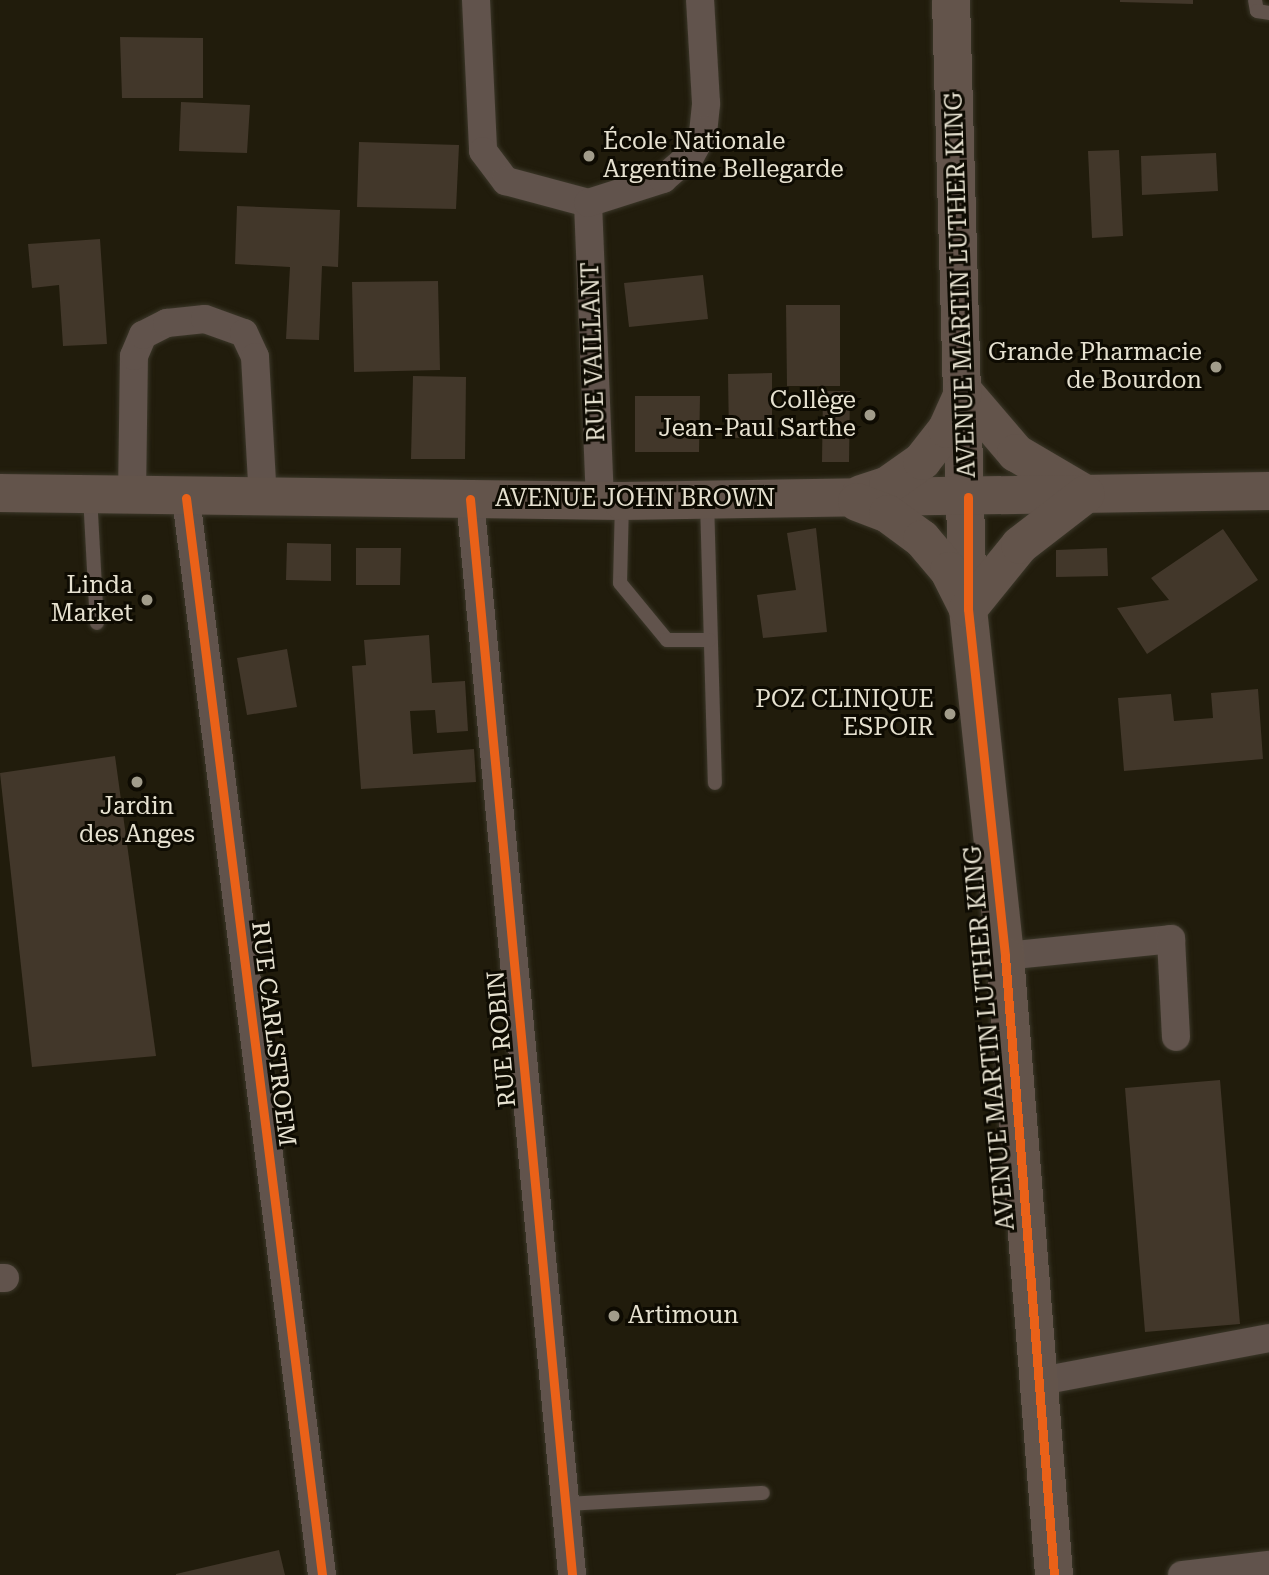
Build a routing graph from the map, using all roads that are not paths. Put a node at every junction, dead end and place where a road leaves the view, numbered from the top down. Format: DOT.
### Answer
graph roads {
  1 [pos="476,0"];
  2 [pos="700,0"];
  3 [pos="951,0"];
  4 [pos="1255,0"];
  5 [pos="1269,13"];
  6 [pos="588,203"];
  7 [pos="963,391"];
  8 [pos="1269,491"];
  9 [pos="0,493"];
  10 [pos="1086,494"];
  11 [pos="90,495"];
  12 [pos="132,496"];
  13 [pos="186,498"];
  14 [pos="968,498"];
  15 [pos="263,499"];
  16 [pos="470,499"];
  17 [pos="848,499"];
  18 [pos="707,500"];
  19 [pos="611,501"];
  20 [pos="968,610"];
  21 [pos="97,623"];
  22 [pos="709,640"];
  23 [pos="715,783"];
  24 [pos="1005,956"];
  25 [pos="1176,1037"];
  26 [pos="1269,1338"];
  27 [pos="1036,1382"];
  28 [pos="763,1493"];
  29 [pos="565,1504"];
  30 [pos="1269,1565"];
  31 [pos="322,1575"];
  32 [pos="572,1575"];
  33 [pos="1054,1575"];
  34 [pos="1182,1575"];
  1 -- 6 [label="street"];
  2 -- 6 [label="street"];
  3 -- 7 [label="main road, AVENUE MARTIN LUTHER KING"];
  4 -- 5 [label="lane"];
  6 -- 19 [label="street, RUE VAILLANT"];
  7 -- 10 [label="main road"];
  7 -- 14 [label="main road, AVENUE MARTIN LUTHER KING"];
  7 -- 17 [label="main road"];
  8 -- 10 [label="main road, AVENUE JOHN BROWN"];
  9 -- 11 [label="main road, AVENUE JOHN BROWN"];
  10 -- 14 [label="main road, AVENUE JOHN BROWN"];
  10 -- 20 [label="main road"];
  11 -- 12 [label="main road, AVENUE JOHN BROWN"];
  11 -- 21 [label="lane"];
  12 -- 13 [label="main road, AVENUE JOHN BROWN"];
  12 -- 15 [label="street"];
  13 -- 15 [label="main road, AVENUE JOHN BROWN"];
  13 -- 31 [label="street, RUE CARLSTROEM"];
  14 -- 17 [label="main road, AVENUE JOHN BROWN"];
  14 -- 20 [label="main road, AVENUE MARTIN LUTHER KING"];
  15 -- 16 [label="main road, AVENUE JOHN BROWN"];
  16 -- 19 [label="main road, AVENUE JOHN BROWN"];
  16 -- 29 [label="street, RUE ROBIN"];
  17 -- 18 [label="main road, AVENUE JOHN BROWN"];
  17 -- 20 [label="main road"];
  18 -- 19 [label="main road, AVENUE JOHN BROWN"];
  18 -- 22 [label="lane"];
  19 -- 22 [label="lane"];
  20 -- 24 [label="main road, AVENUE MARTIN LUTHER KING"];
  22 -- 23 [label="lane"];
  24 -- 25 [label="street"];
  24 -- 27 [label="main road, AVENUE MARTIN LUTHER KING"];
  26 -- 27 [label="street"];
  27 -- 33 [label="main road, AVENUE MARTIN LUTHER KING"];
  28 -- 29 [label="lane"];
  29 -- 32 [label="street, RUE ROBIN"];
  30 -- 34 [label="street"];
}
